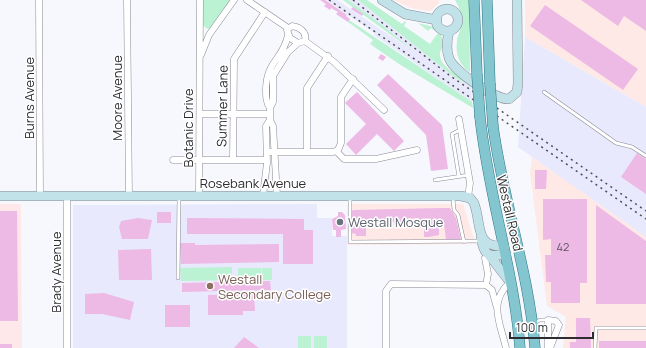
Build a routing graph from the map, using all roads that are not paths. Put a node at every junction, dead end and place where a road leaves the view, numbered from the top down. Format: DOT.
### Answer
graph roads {
  1 [pos="39,0"];
  2 [pos="127,0"];
  3 [pos="200,0"];
  4 [pos="234,0"];
  5 [pos="247,0"];
  6 [pos="382,0"];
  7 [pos="450,0"];
  8 [pos="474,0"];
  9 [pos="487,0"];
  10 [pos="517,0"];
  11 [pos="451,10"];
  12 [pos="265,12"];
  13 [pos="437,20"];
  14 [pos="199,26"];
  15 [pos="288,28"];
  16 [pos="213,30"];
  17 [pos="449,31"];
  18 [pos="288,35"];
  19 [pos="305,41"];
  20 [pos="298,43"];
  21 [pos="328,56"];
  22 [pos="199,60"];
  23 [pos="353,79"];
  24 [pos="544,92"];
  25 [pos="384,110"];
  26 [pos="200,114"];
  27 [pos="233,114"];
  28 [pos="270,114"];
  29 [pos="459,119"];
  30 [pos="461,130"];
  31 [pos="417,150"];
  32 [pos="336,151"];
  33 [pos="270,152"];
  34 [pos="307,152"];
  35 [pos="646,156"];
  36 [pos="173,160"];
  37 [pos="199,160"];
  38 [pos="233,160"];
  39 [pos="267,160"];
  40 [pos="469,175"];
  41 [pos="459,177"];
  42 [pos="435,180"];
  43 [pos="0,196"];
  44 [pos="40,196"];
  45 [pos="67,196"];
  46 [pos="129,196"];
  47 [pos="179,196"];
  48 [pos="199,196"];
  49 [pos="263,196"];
  50 [pos="277,196"];
  51 [pos="350,196"];
  52 [pos="453,196"];
  53 [pos="468,197"];
  54 [pos="481,237"];
  55 [pos="464,242"];
  56 [pos="518,246"];
  57 [pos="505,250"];
  58 [pos="487,256"];
  59 [pos="178,278"];
  60 [pos="510,282"];
  61 [pos="484,285"];
  62 [pos="497,308"];
  63 [pos="548,320"];
  64 [pos="533,324"];
  65 [pos="646,328"];
  66 [pos="67,348"];
  67 [pos="386,348"];
  68 [pos="506,348"];
  69 [pos="520,348"];
  70 [pos="535,348"];
  71 [pos="549,348"];
  72 [pos="595,348"];
  1 -- 44 [label="street, Burns Avenue"];
  2 -- 46 [label="street, Moore Avenue"];
  3 -- 14 [label="street, Botanic Drive"];
  4 -- 16 [label="street, Botanic Drive"];
  5 -- 12 [label="street"];
  6 -- 13 [label="street"];
  7 -- 11 [label="street"];
  8 -- 57 [label="main road, Westall Road, bridge"];
  9 -- 56 [label="main road, Westall Road, bridge"];
  10 -- 17 [label="street"];
  11 -- 13 [label="street"];
  11 -- 17 [label="street"];
  12 -- 15 [label="street"];
  12 -- 27 [label="street, Summer Lane"];
  13 -- 17 [label="street"];
  14 -- 16 [label="street"];
  14 -- 22 [label="street, Botanic Drive"];
  15 -- 18 [label="street"];
  15 -- 19 [label="street"];
  16 -- 22 [label="street, Botanic Drive"];
  18 -- 20 [label="street"];
  18 -- 28 [label="street"];
  19 -- 20 [label="street"];
  19 -- 21 [label="street"];
  20 -- 28 [label="street"];
  21 -- 23 [label="street"];
  21 -- 34 [label="street"];
  22 -- 26 [label="street, Botanic Drive"];
  23 -- 25 [label="street"];
  23 -- 32 [label="street"];
  24 -- 35 [label="lane"];
  26 -- 27 [label="street"];
  26 -- 37 [label="street, Botanic Drive"];
  27 -- 28 [label="street"];
  27 -- 38 [label="street, Summer Lane"];
  28 -- 33 [label="street"];
  29 -- 30 [label="street"];
  30 -- 40 [label="street"];
  30 -- 41 [label="lane"];
  31 -- 32 [label="street"];
  32 -- 34 [label="street"];
  33 -- 34 [label="street"];
  33 -- 39 [label="street"];
  33 -- 50 [label="street"];
  36 -- 37 [label="street"];
  37 -- 38 [label="street"];
  37 -- 48 [label="street, Botanic Drive"];
  38 -- 39 [label="street"];
  39 -- 49 [label="street"];
  40 -- 41 [label="lane"];
  40 -- 53 [label="street"];
  41 -- 42 [label="lane"];
  43 -- 44 [label="street, Rosebank Avenue"];
  44 -- 45 [label="street, Rosebank Avenue"];
  45 -- 46 [label="street, Rosebank Avenue"];
  45 -- 66 [label="street, Brady Avenue"];
  46 -- 47 [label="street, Rosebank Avenue"];
  47 -- 48 [label="street, Rosebank Avenue"];
  47 -- 59 [label="lane"];
  48 -- 49 [label="street, Rosebank Avenue"];
  49 -- 50 [label="street, Rosebank Avenue"];
  50 -- 51 [label="street, Rosebank Avenue"];
  51 -- 52 [label="street, Rosebank Avenue"];
  51 -- 55 [label="lane"];
  52 -- 53 [label="street, Rosebank Avenue"];
  52 -- 55 [label="lane"];
  53 -- 54 [label="street"];
  54 -- 55 [label="lane"];
  54 -- 57 [label="street"];
  54 -- 58 [label="street"];
  56 -- 57 [label="main road"];
  56 -- 64 [label="main road, Westall Road"];
  57 -- 58 [label="street"];
  57 -- 60 [label="main road, Westall Road"];
  58 -- 60 [label="street"];
  58 -- 61 [label="street"];
  60 -- 62 [label="street"];
  60 -- 69 [label="main road, Westall Road"];
  61 -- 62 [label="street"];
  61 -- 67 [label="street"];
  62 -- 68 [label="street"];
  63 -- 64 [label="lane"];
  63 -- 71 [label="street"];
  63 -- 71 [label="street"];
  64 -- 69 [label="main road"];
  64 -- 70 [label="main road, Westall Road"];
  65 -- 72 [label="lane"];
}
